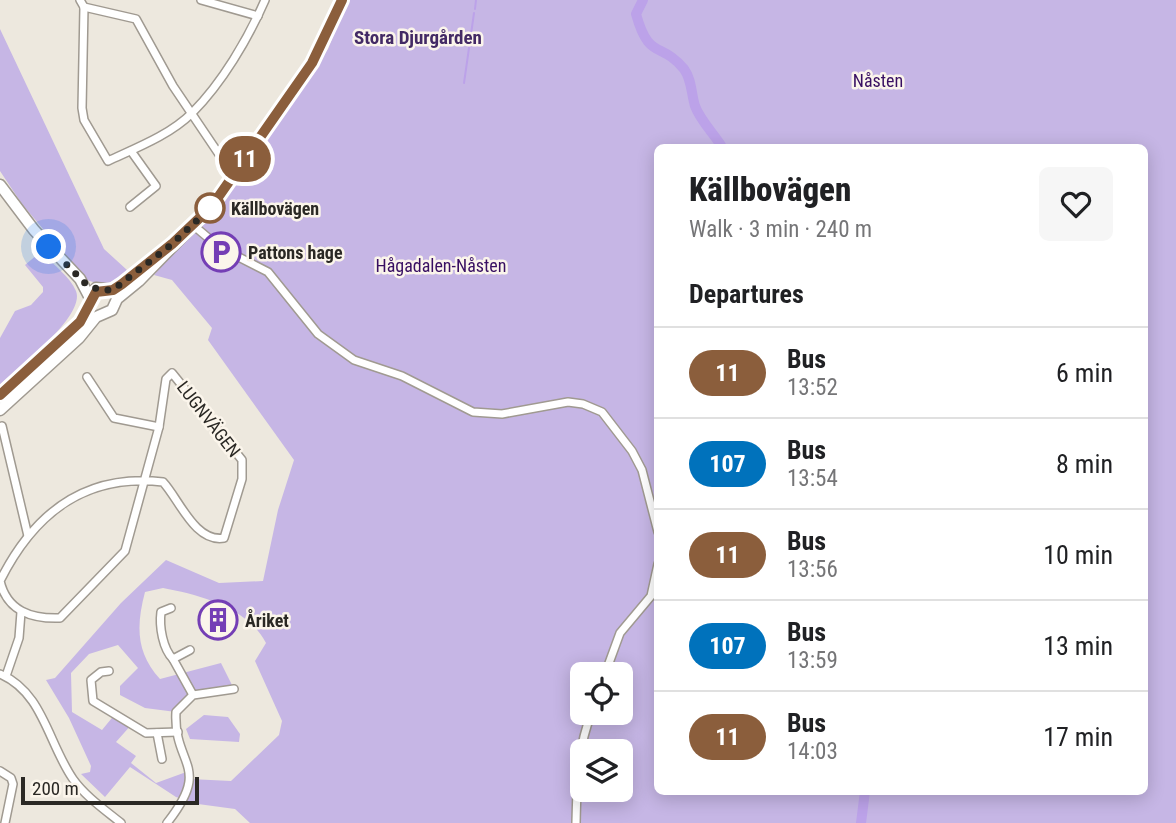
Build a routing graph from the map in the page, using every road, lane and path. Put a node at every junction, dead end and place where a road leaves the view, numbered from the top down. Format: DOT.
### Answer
graph roads {
  1 [pos="201,0"];
  2 [pos="265,0"];
  3 [pos="342,0"];
  4 [pos="82,3"];
  5 [pos="258,16"];
  6 [pos="191,114"];
  7 [pos="131,150"];
  8 [pos="233,175"];
  9 [pos="0,185"];
  10 [pos="130,207"];
  11 [pos="193,225"];
  12 [pos="172,244"];
  13 [pos="80,279"];
  14 [pos="103,290"];
  15 [pos="90,302"];
  16 [pos="114,304"];
  17 [pos="104,314"];
  18 [pos="87,377"];
  19 [pos="0,395"];
  20 [pos="0,410"];
  21 [pos="2,426"];
  22 [pos="159,427"];
  23 [pos="144,480"];
  24 [pos="654,516"];
  25 [pos="28,536"];
  26 [pos="0,581"];
  27 [pos="654,582"];
  28 [pos="171,608"];
  29 [pos="21,612"];
  30 [pos="190,650"];
  31 [pos="173,659"];
  32 [pos="609,662"];
  33 [pos="109,671"];
  34 [pos="3,675"];
  35 [pos="234,689"];
  36 [pos="193,695"];
  37 [pos="586,725"];
  38 [pos="178,732"];
  39 [pos="157,733"];
  40 [pos="162,759"];
  41 [pos="0,771"];
  42 [pos="5,823"];
  43 [pos="121,823"];
  44 [pos="167,823"];
  45 [pos="576,823"];
  1 -- 5 [label="street"];
  2 -- 5 [label="street"];
  3 -- 8 [label="street"];
  4 -- 6 [label="street"];
  4 -- 7 [label="street"];
  5 -- 6 [label="street"];
  6 -- 7 [label="street"];
  6 -- 8 [label="street"];
  7 -- 10 [label="street"];
  8 -- 11 [label="street"];
  9 -- 13 [label="street"];
  11 -- 12 [label="street"];
  11 -- 24 [label="street"];
  12 -- 14 [label="street"];
  12 -- 16 [label="street"];
  13 -- 14 [label="street"];
  13 -- 15 [label="street"];
  14 -- 15 [label="street"];
  14 -- 16 [label="street"];
  15 -- 17 [label="street"];
  15 -- 19 [label="street"];
  16 -- 17 [label="street"];
  17 -- 20 [label="street"];
  18 -- 22 [label="street"];
  21 -- 25 [label="street"];
  22 -- 23 [label="street"];
  22 -- 23 [label="street, LUGNVÄGEN"];
  23 -- 25 [label="street"];
  23 -- 29 [label="street"];
  25 -- 26 [label="street"];
  26 -- 29 [label="street"];
  27 -- 32 [label="street"];
  28 -- 31 [label="street"];
  29 -- 34 [label="street"];
  30 -- 31 [label="street"];
  31 -- 36 [label="street"];
  33 -- 39 [label="street"];
  34 -- 43 [label="street"];
  35 -- 36 [label="street"];
  36 -- 38 [label="street"];
  37 -- 45 [label="street"];
  38 -- 39 [label="street"];
  38 -- 44 [label="street"];
  39 -- 40 [label="street"];
  41 -- 42 [label="street"];
}
